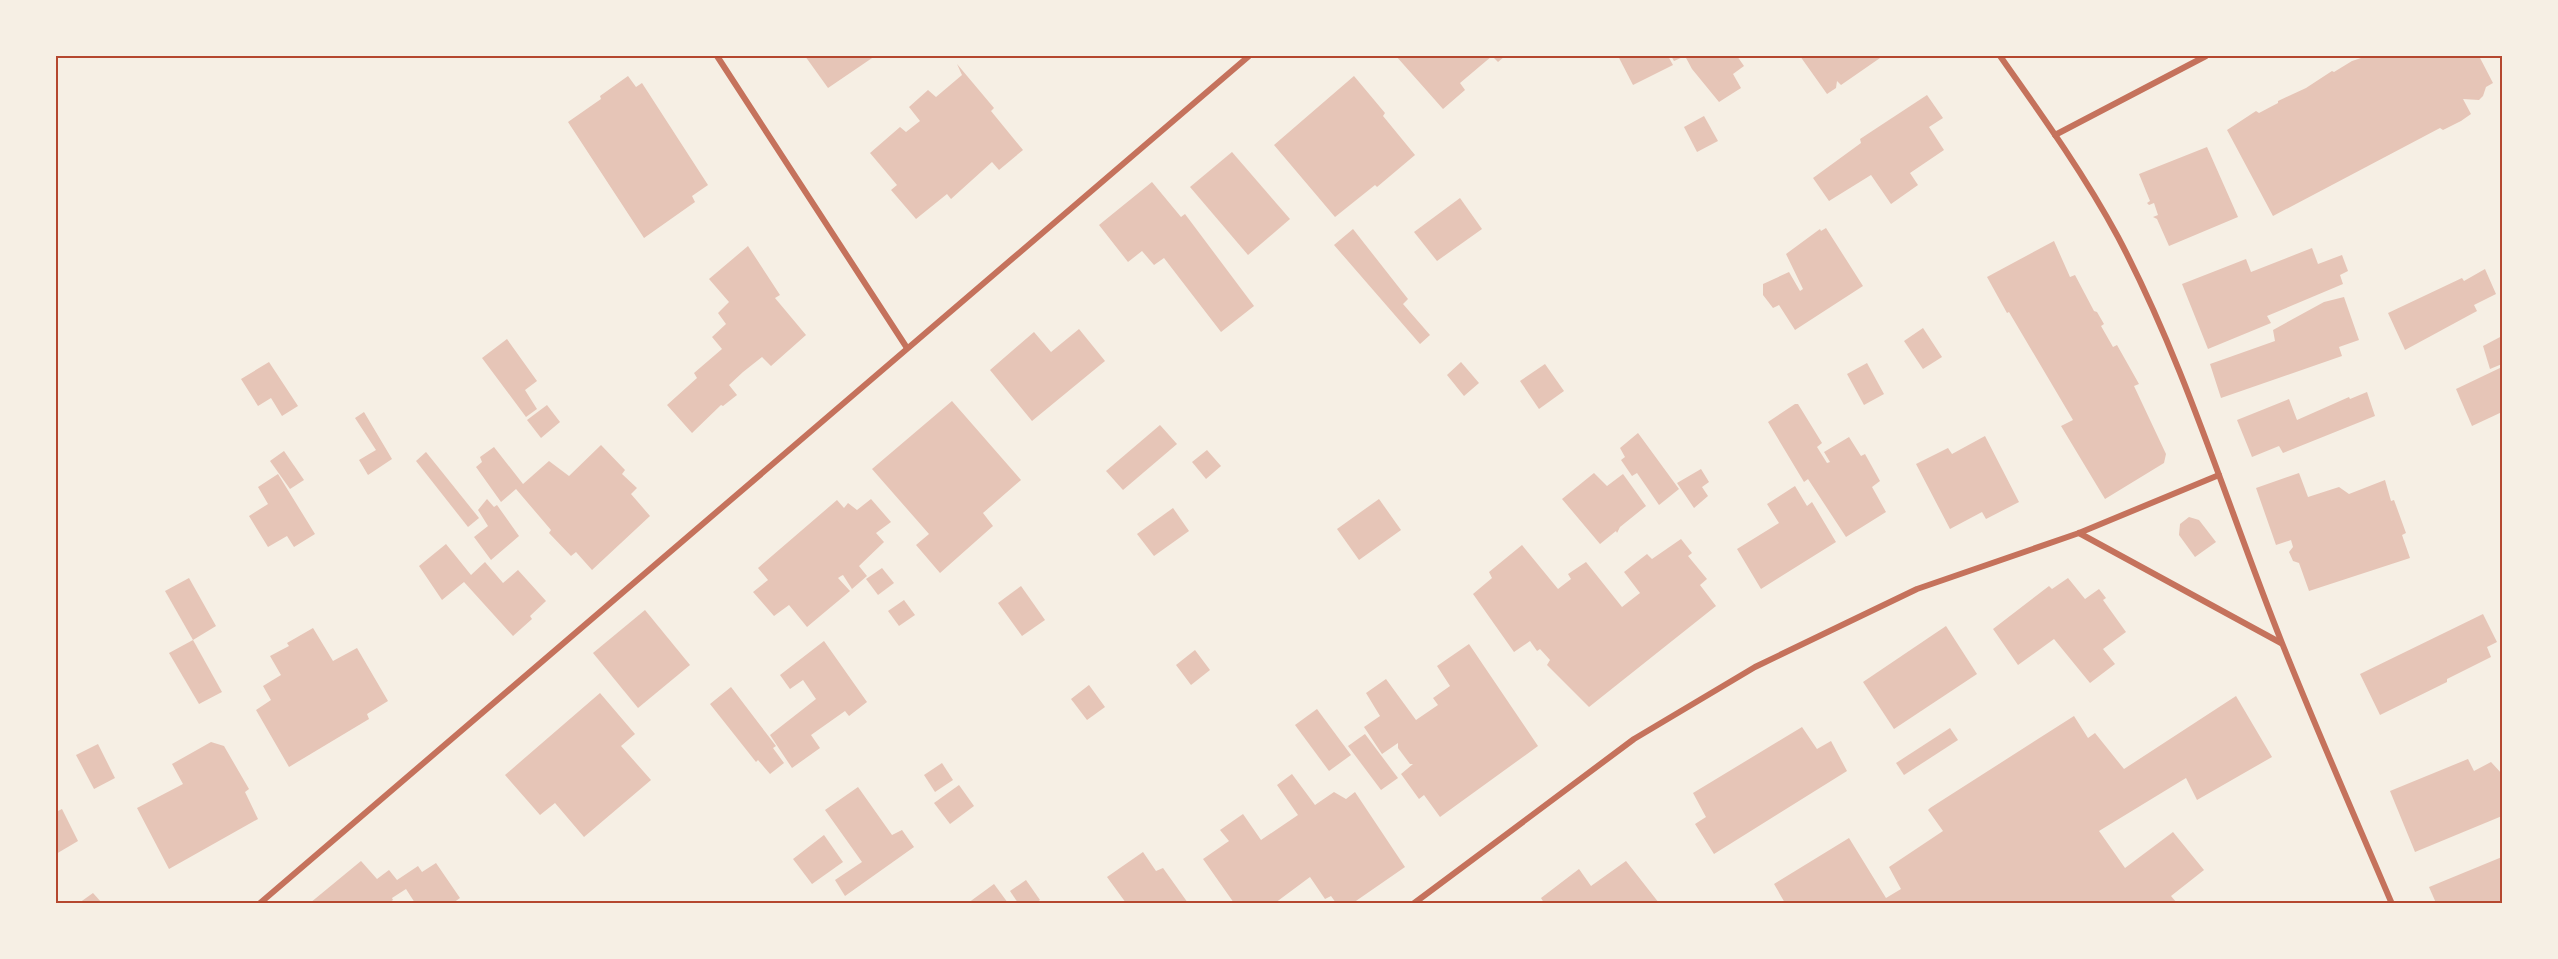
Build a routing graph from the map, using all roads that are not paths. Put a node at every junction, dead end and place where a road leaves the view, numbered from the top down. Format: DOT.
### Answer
graph roads {
  1 [pos="717,56"];
  2 [pos="1249,56"];
  3 [pos="2000,56"];
  4 [pos="2206,56"];
  5 [pos="2055,135"];
  6 [pos="907,348"];
  7 [pos="2219,475"];
  8 [pos="2079,533"];
  9 [pos="2282,643"];
  10 [pos="259,903"];
  11 [pos="1413,903"];
  12 [pos="2392,903"];
  1 -- 6 [label="street"];
  2 -- 6 [label="street"];
  3 -- 5 [label="street"];
  4 -- 5 [label="street"];
  5 -- 7 [label="street"];
  6 -- 10 [label="street"];
  7 -- 8 [label="street"];
  7 -- 9 [label="street"];
  8 -- 9 [label="street"];
  8 -- 11 [label="street"];
  9 -- 12 [label="street"];
}
